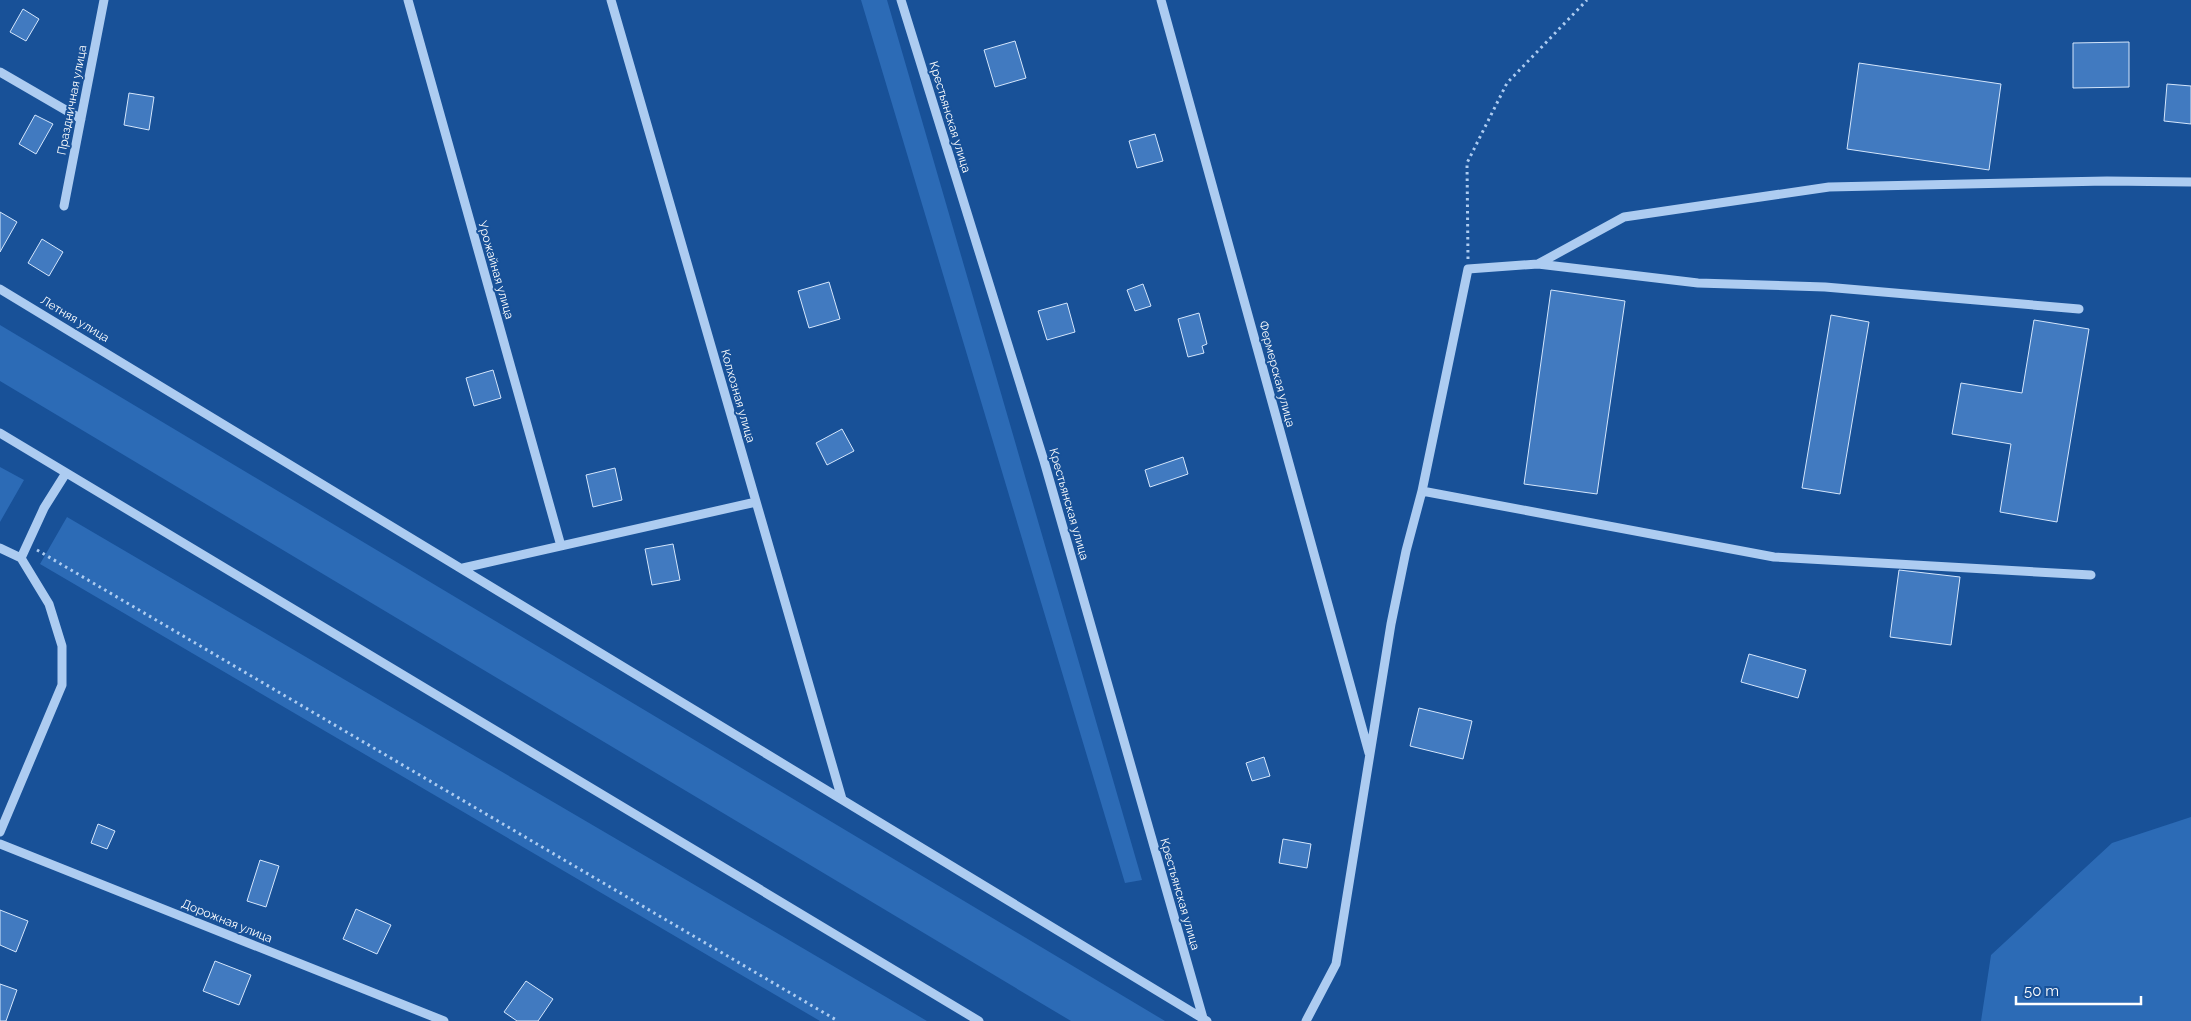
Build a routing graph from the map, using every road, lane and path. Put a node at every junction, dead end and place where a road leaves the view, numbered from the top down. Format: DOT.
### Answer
graph roads {
  1 [pos="104,0"];
  2 [pos="408,0"];
  3 [pos="610,0"];
  4 [pos="901,0"];
  5 [pos="1161,0"];
  6 [pos="1587,0"];
  7 [pos="0,72"];
  8 [pos="81,119"];
  9 [pos="2191,182"];
  10 [pos="64,206"];
  11 [pos="1538,264"];
  12 [pos="1468,269"];
  13 [pos="0,289"];
  14 [pos="2079,310"];
  15 [pos="0,433"];
  16 [pos="66,473"];
  17 [pos="1422,491"];
  18 [pos="756,502"];
  19 [pos="26,544"];
  20 [pos="561,546"];
  21 [pos="0,548"];
  22 [pos="21,558"];
  23 [pos="463,568"];
  24 [pos="2091,575"];
  25 [pos="1370,756"];
  26 [pos="842,799"];
  27 [pos="0,832"];
  28 [pos="0,844"];
  29 [pos="1205,1020"];
  30 [pos="444,1021"];
  31 [pos="838,1021"];
  32 [pos="979,1021"];
  33 [pos="1306,1021"];
  1 -- 8 [label="street, Праздничная улица"];
  2 -- 20 [label="street, Урожайная улица"];
  3 -- 18 [label="street, Колхозная улица"];
  4 -- 29 [label="street, Крестьянская улица"];
  5 -- 25 [label="street, Фермерская улица"];
  6 -- 12 [label="path"];
  7 -- 8 [label="street"];
  8 -- 10 [label="street, Праздничная улица"];
  9 -- 11 [label="street"];
  11 -- 12 [label="street"];
  11 -- 14 [label="street"];
  12 -- 17 [label="street"];
  13 -- 23 [label="street, Летняя улица"];
  15 -- 16 [label="street"];
  16 -- 19 [label="street"];
  16 -- 32 [label="street"];
  17 -- 24 [label="street"];
  17 -- 25 [label="street"];
  18 -- 20 [label="street"];
  18 -- 26 [label="street, Колхозная улица"];
  19 -- 22 [label="street"];
  19 -- 31 [label="path"];
  20 -- 23 [label="street"];
  21 -- 22 [label="street"];
  22 -- 27 [label="street"];
  23 -- 26 [label="street, Летняя улица"];
  25 -- 33 [label="street"];
  26 -- 29 [label="street, Летняя улица"];
  28 -- 30 [label="street, Дорожная улица"];
}
